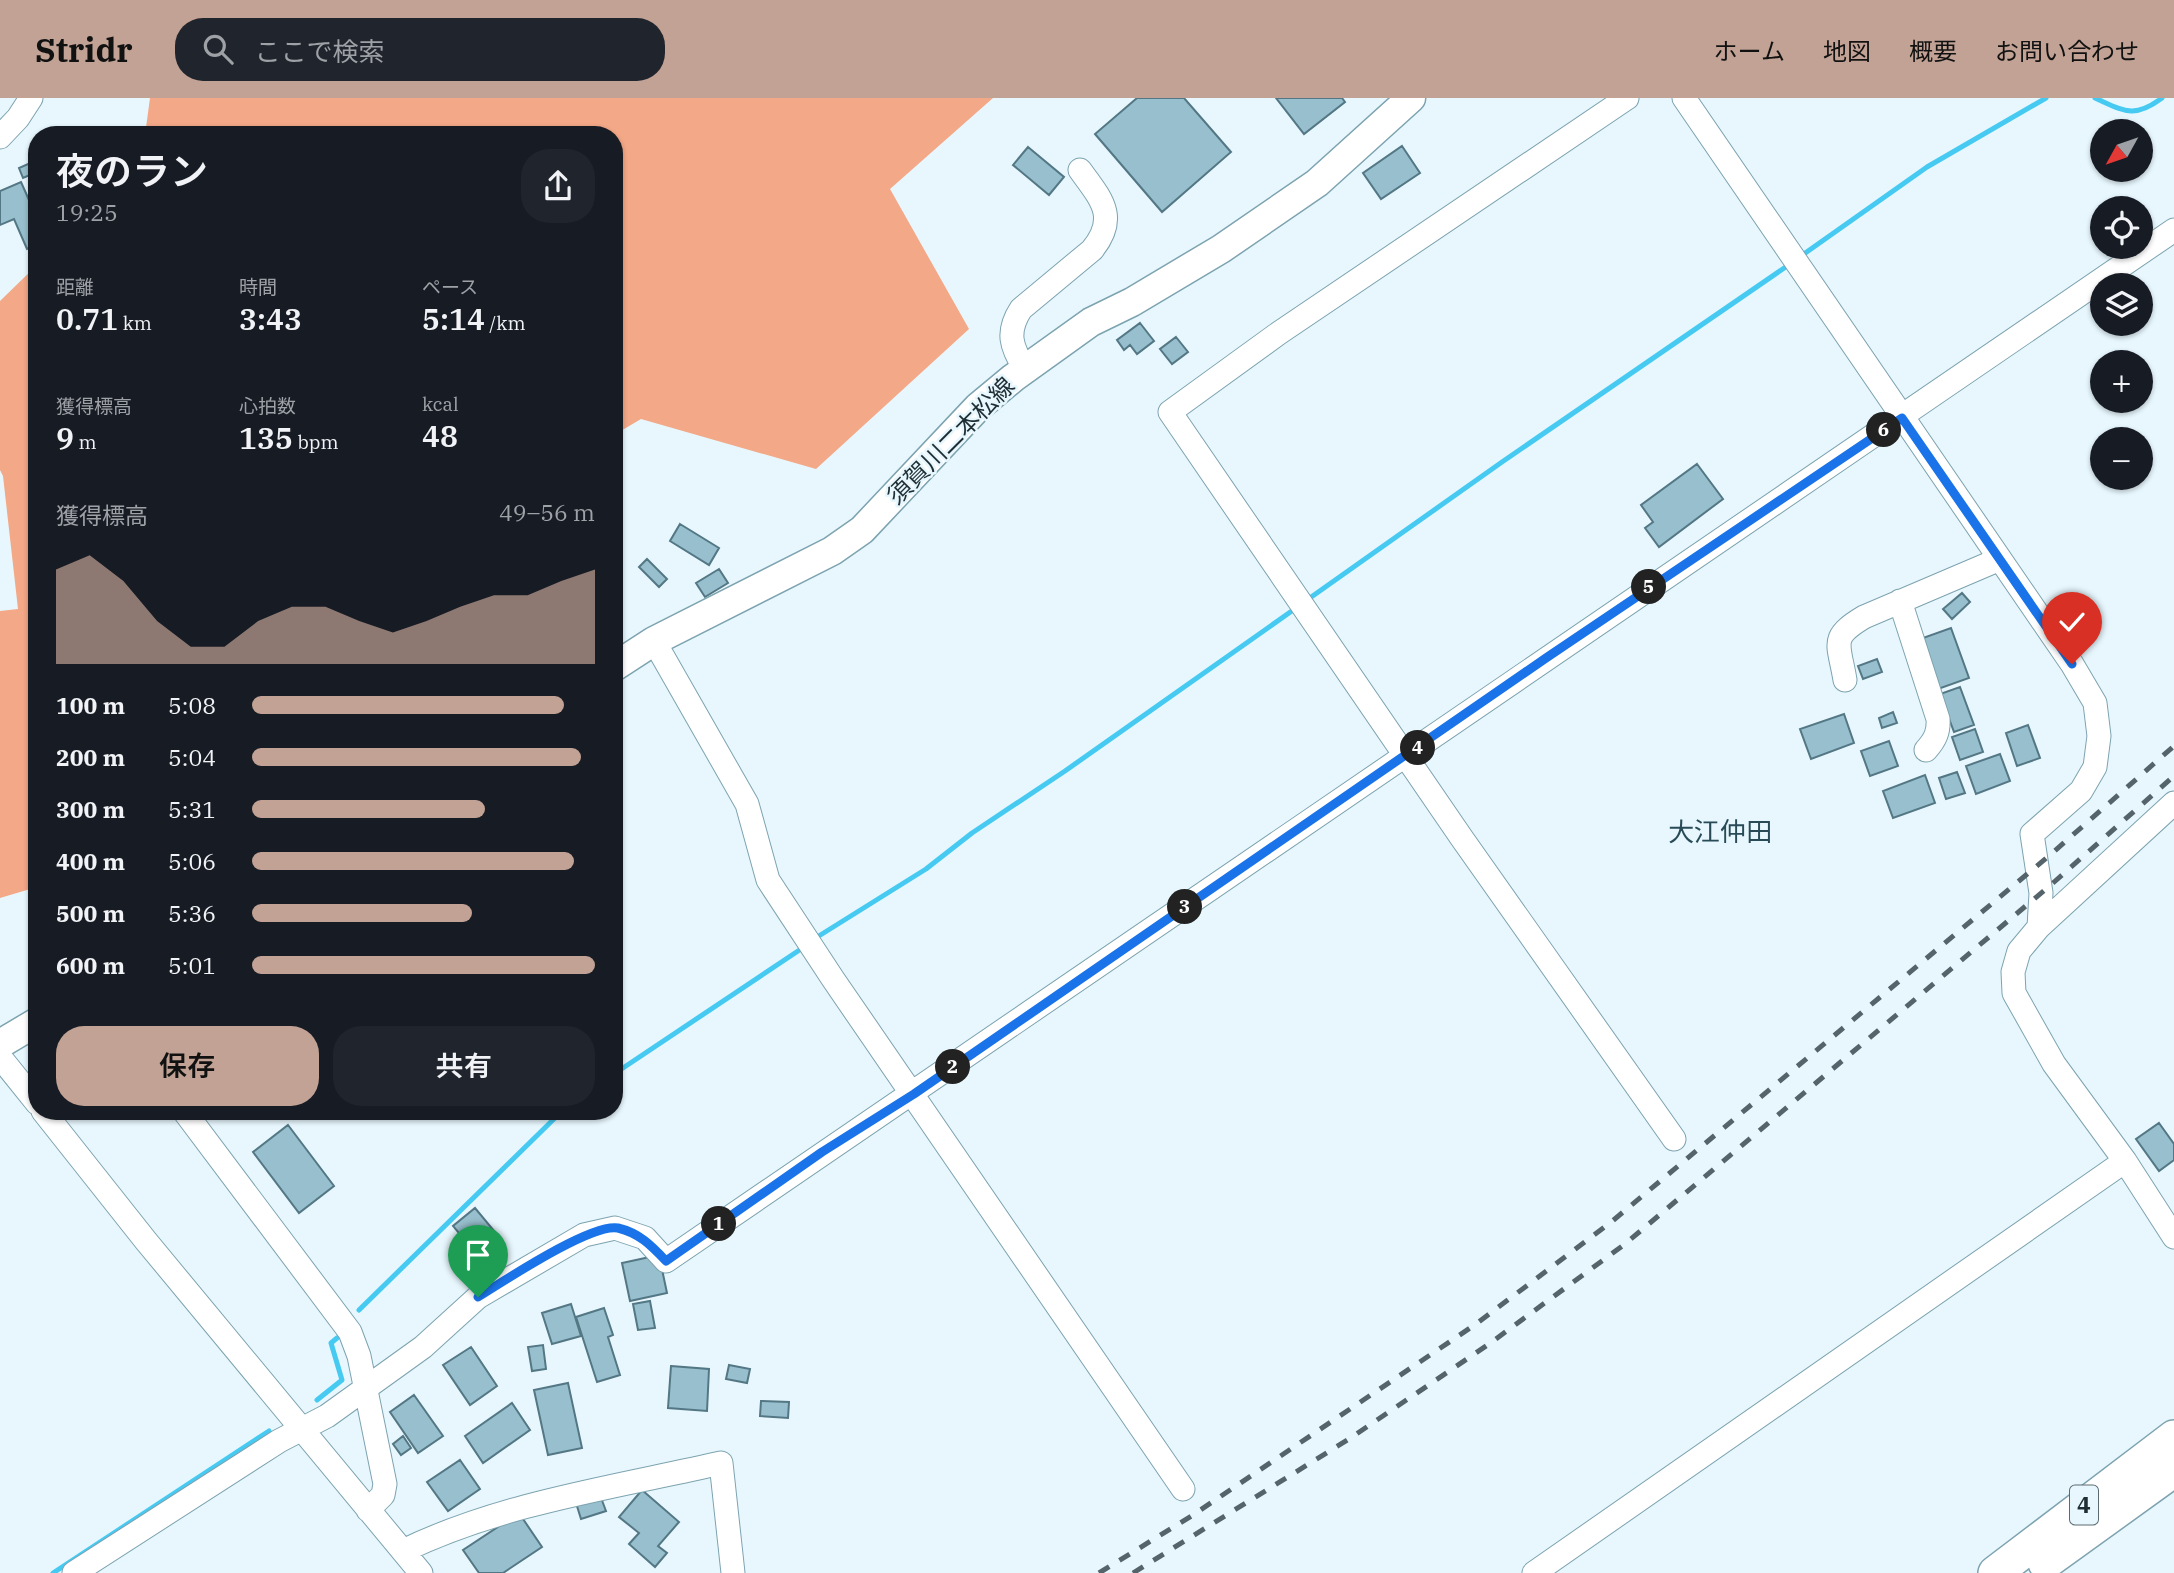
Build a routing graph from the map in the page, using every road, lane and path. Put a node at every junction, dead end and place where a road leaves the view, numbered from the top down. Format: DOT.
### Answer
graph roads {
  1 [pos="31,98"];
  2 [pos="1411,98"];
  3 [pos="1627,98"];
  4 [pos="1684,98"];
  5 [pos="0,137"];
  6 [pos="1080,170"];
  7 [pos="2174,230"];
  8 [pos="1025,369"];
  9 [pos="1902,418"];
  10 [pos="2000,559"];
  11 [pos="1900,601"];
  12 [pos="654,641"];
  13 [pos="623,661"];
  14 [pos="1845,680"];
  15 [pos="1926,750"];
  16 [pos="1406,756"];
  17 [pos="2174,803"];
  18 [pos="2039,927"];
  19 [pos="28,1027"];
  20 [pos="0,1044"];
  21 [pos="0,1057"];
  22 [pos="28,1092"];
  23 [pos="914,1094"];
  24 [pos="50,1120"];
  25 [pos="191,1120"];
  26 [pos="1674,1139"];
  27 [pos="2125,1161"];
  28 [pos="2174,1237"];
  29 [pos="366,1389"];
  30 [pos="302,1429"];
  31 [pos="2174,1437"];
  32 [pos="2174,1470"];
  33 [pos="1183,1489"];
  34 [pos="369,1510"];
  35 [pos="403,1551"];
  36 [pos="74,1573"];
  37 [pos="421,1573"];
  38 [pos="733,1573"];
  39 [pos="1534,1573"];
  40 [pos="1995,1573"];
  41 [pos="2031,1573"];
  1 -- 5 [label="street"];
  2 -- 8 [label="main road, 須賀川二本松線"];
  3 -- 16 [label="street"];
  4 -- 9 [label="street"];
  6 -- 8 [label="street"];
  7 -- 9 [label="street"];
  8 -- 12 [label="main road, 須賀川二本松線"];
  9 -- 10 [label="street"];
  9 -- 16 [label="street"];
  10 -- 11 [label="street"];
  10 -- 18 [label="street"];
  11 -- 14 [label="street"];
  11 -- 15 [label="street"];
  12 -- 13 [label="main road, 須賀川二本松線"];
  12 -- 23 [label="street"];
  16 -- 23 [label="street"];
  16 -- 26 [label="street"];
  17 -- 18 [label="street"];
  18 -- 27 [label="street"];
  19 -- 20 [label="main road"];
  21 -- 22 [label="street"];
  23 -- 29 [label="street"];
  23 -- 33 [label="street"];
  24 -- 30 [label="street"];
  25 -- 29 [label="street"];
  27 -- 28 [label="street"];
  27 -- 39 [label="street"];
  29 -- 30 [label="street"];
  29 -- 34 [label="street"];
  30 -- 34 [label="street"];
  30 -- 36 [label="street"];
  31 -- 40 [label="highway, 4"];
  32 -- 41 [label="highway, 4"];
  34 -- 35 [label="street"];
  35 -- 37 [label="street"];
  35 -- 38 [label="street"];
}
